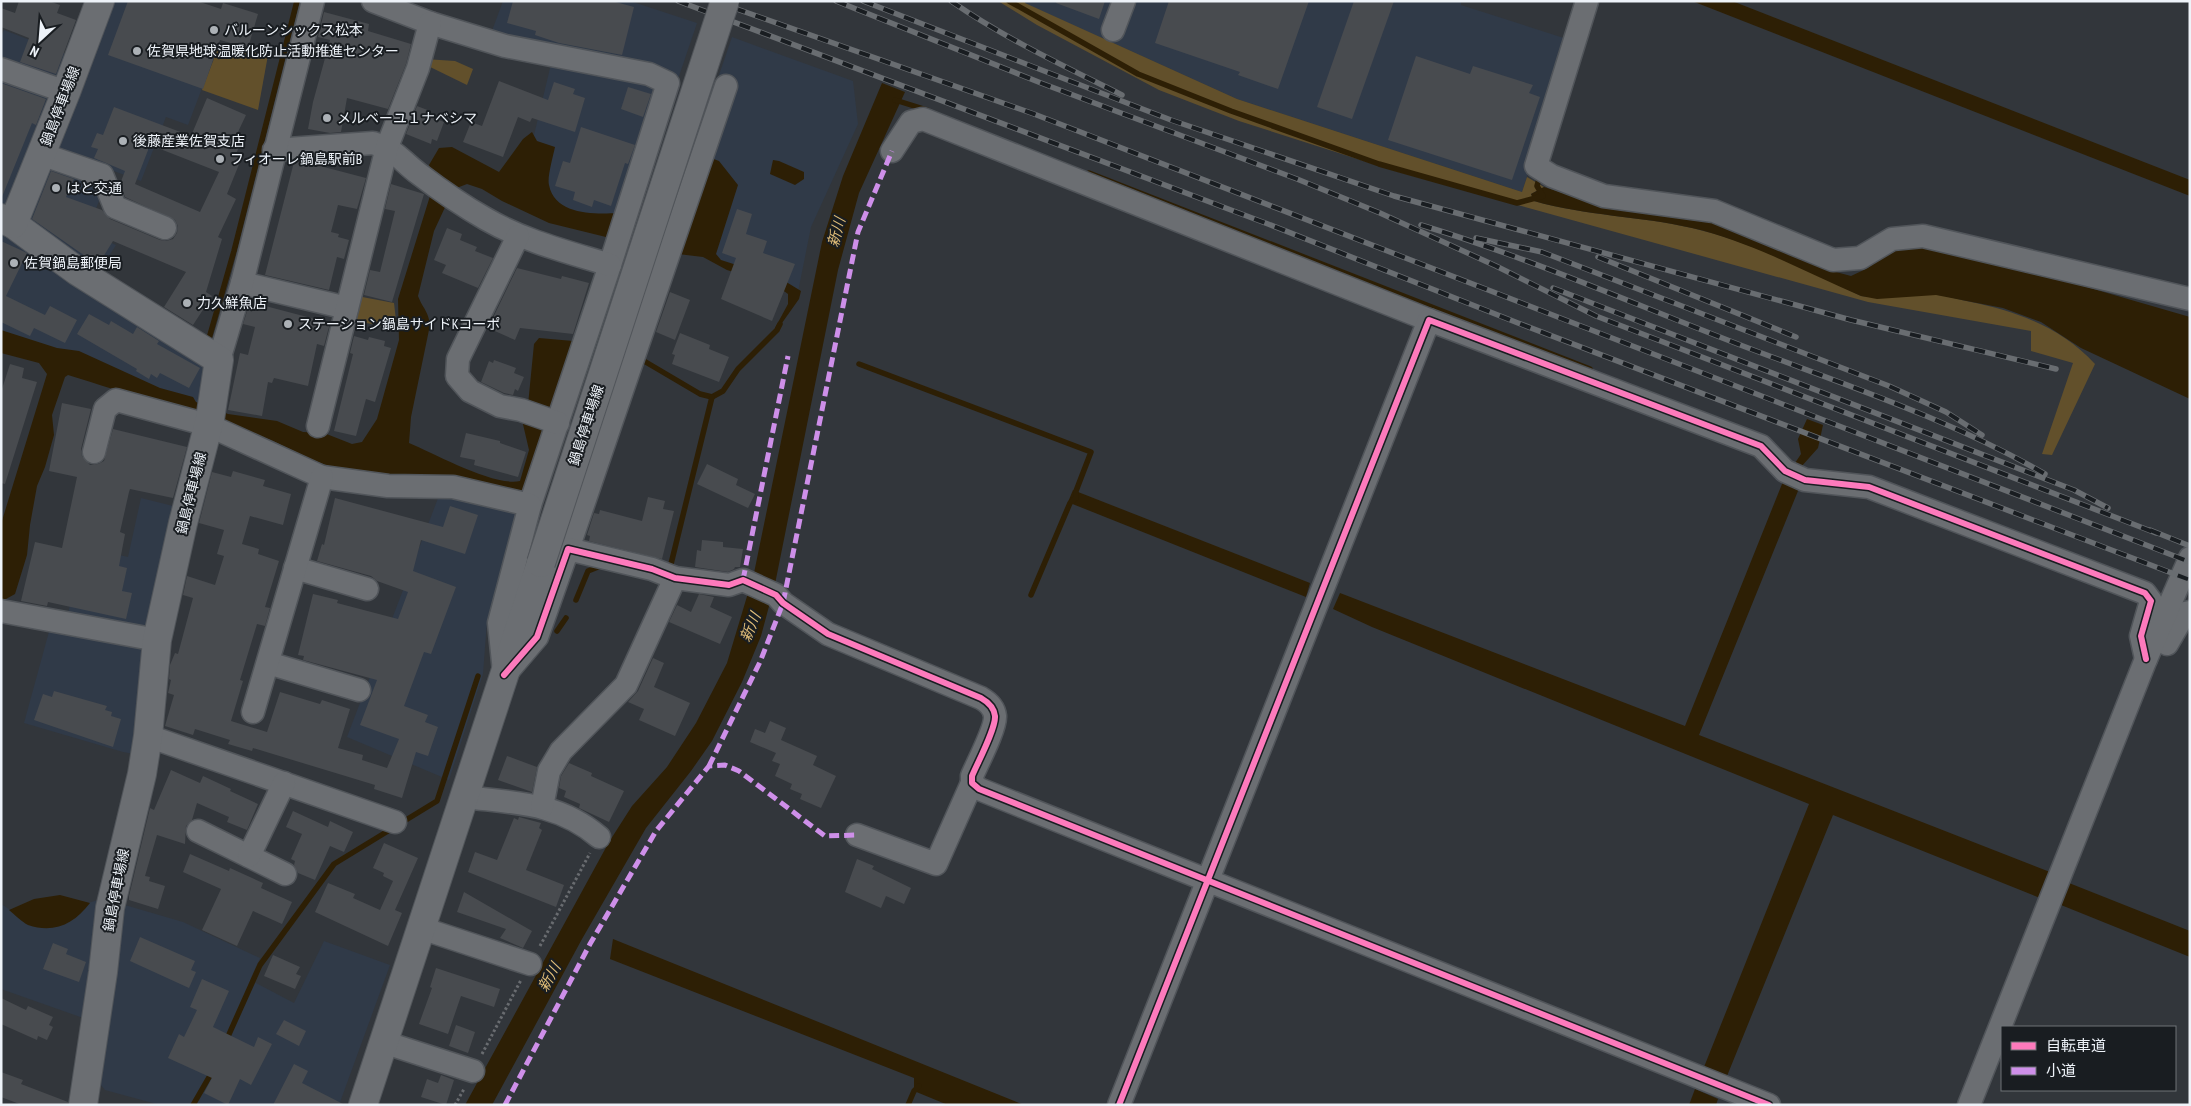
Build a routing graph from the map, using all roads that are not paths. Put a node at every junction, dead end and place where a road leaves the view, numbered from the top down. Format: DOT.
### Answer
graph roads {
  1 [pos="100,1"];
  2 [pos="313,1"];
  3 [pos="373,1"];
  4 [pos="725,1"];
  5 [pos="1124,1"];
  6 [pos="1587,1"];
  7 [pos="430,24"];
  8 [pos="1113,30"];
  9 [pos="1,69"];
  10 [pos="726,86"];
  11 [pos="66,92"];
  12 [pos="386,147"];
  13 [pos="274,150"];
  14 [pos="892,151"];
  15 [pos="42,154"];
  16 [pos="7,221"];
  17 [pos="165,228"];
  18 [pos="518,236"];
  19 [pos="610,265"];
  20 [pos="242,283"];
  21 [pos="2190,299"];
  22 [pos="347,308"];
  23 [pos="1429,320"];
  24 [pos="219,360"];
  25 [pos="210,416"];
  26 [pos="555,422"];
  27 [pos="318,426"];
  28 [pos="94,452"];
  29 [pos="322,478"];
  30 [pos="530,505"];
  31 [pos="568,549"];
  32 [pos="2190,558"];
  33 [pos="295,568"];
  34 [pos="675,578"];
  35 [pos="368,589"];
  36 [pos="1,611"];
  37 [pos="2190,612"];
  38 [pos="157,640"];
  39 [pos="2146,659"];
  40 [pos="268,663"];
  41 [pos="504,675"];
  42 [pos="359,690"];
  43 [pos="253,712"];
  44 [pos="148,736"];
  45 [pos="284,783"];
  46 [pos="972,783"];
  47 [pos="465,797"];
  48 [pos="542,807"];
  49 [pos="395,822"];
  50 [pos="198,831"];
  51 [pos="857,835"];
  52 [pos="599,837"];
  53 [pos="249,856"];
  54 [pos="285,874"];
  55 [pos="1207,880"];
  56 [pos="421,928"];
  57 [pos="530,964"];
  58 [pos="383,1042"];
  59 [pos="473,1071"];
  60 [pos="83,1105"];
  61 [pos="362,1105"];
  62 [pos="1119,1105"];
  63 [pos="1769,1105"];
  64 [pos="1969,1105"];
  1 -- 11 [label="main road, 鍋島停車場線"];
  2 -- 13 [label="street"];
  3 -- 7 [label="street"];
  4 -- 41 [label="main road, 鍋島停車場線, bridge"];
  5 -- 8 [label="street"];
  6 -- 21 [label="street"];
  7 -- 12 [label="street"];
  7 -- 19 [label="street"];
  9 -- 11 [label="street"];
  10 -- 31 [label="street"];
  11 -- 15 [label="main road, 鍋島停車場線"];
  12 -- 13 [label="street"];
  12 -- 18 [label="street"];
  12 -- 22 [label="street"];
  13 -- 20 [label="street"];
  14 -- 23 [label="street"];
  15 -- 16 [label="main road, 鍋島停車場線"];
  15 -- 17 [label="street"];
  16 -- 24 [label="main road, 鍋島停車場線"];
  18 -- 19 [label="street"];
  18 -- 26 [label="street"];
  19 -- 26 [label="street"];
  20 -- 22 [label="street"];
  20 -- 24 [label="street"];
  22 -- 27 [label="street"];
  23 -- 39 [label="street"];
  23 -- 55 [label="street"];
  24 -- 25 [label="main road, 鍋島停車場線"];
  25 -- 28 [label="street"];
  25 -- 29 [label="street"];
  25 -- 38 [label="main road, 鍋島停車場線"];
  26 -- 30 [label="street"];
  29 -- 30 [label="street"];
  29 -- 33 [label="street"];
  30 -- 41 [label="street"];
  31 -- 34 [label="street"];
  31 -- 41 [label="street"];
  32 -- 39 [label="street"];
  33 -- 35 [label="street"];
  33 -- 40 [label="street"];
  34 -- 46 [label="street"];
  34 -- 48 [label="street"];
  36 -- 38 [label="street"];
  37 -- 39 [label="street"];
  38 -- 44 [label="main road, 鍋島停車場線"];
  39 -- 64 [label="street"];
  40 -- 42 [label="street"];
  40 -- 43 [label="street"];
  41 -- 47 [label="main road, 鍋島停車場線"];
  44 -- 45 [label="street"];
  44 -- 60 [label="main road, 鍋島停車場線"];
  45 -- 49 [label="street"];
  45 -- 53 [label="street"];
  46 -- 51 [label="street"];
  46 -- 55 [label="street"];
  47 -- 48 [label="street"];
  47 -- 56 [label="main road, 鍋島停車場線"];
  48 -- 52 [label="street"];
  50 -- 53 [label="street"];
  53 -- 54 [label="street"];
  55 -- 62 [label="street"];
  55 -- 63 [label="street"];
  56 -- 57 [label="street"];
  56 -- 58 [label="main road, 鍋島停車場線"];
  58 -- 59 [label="street"];
  58 -- 61 [label="main road, 鍋島停車場線"];
}
